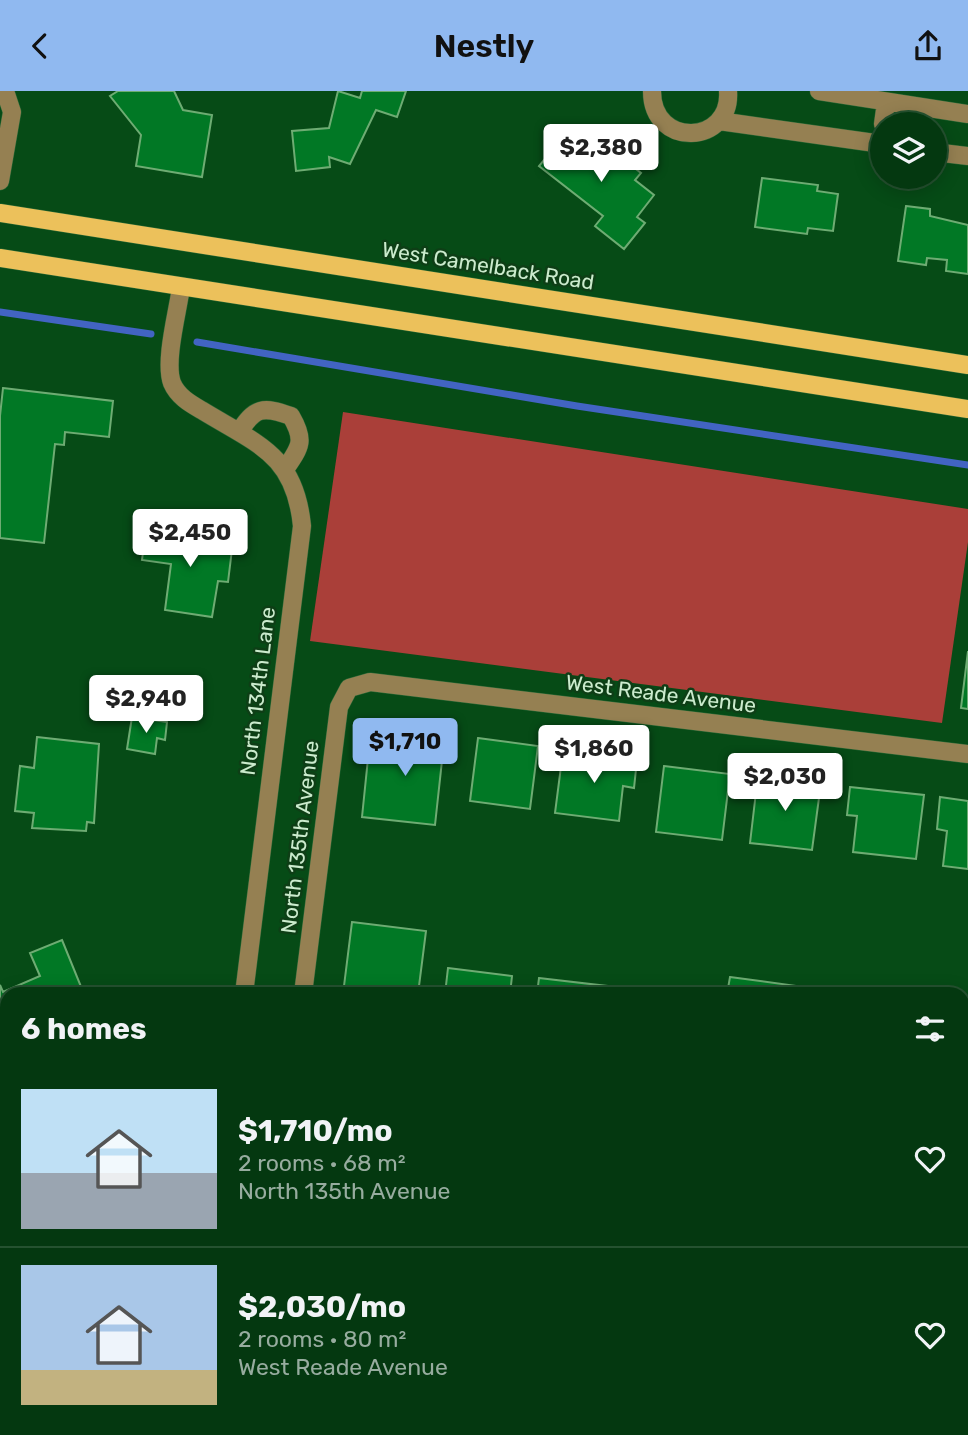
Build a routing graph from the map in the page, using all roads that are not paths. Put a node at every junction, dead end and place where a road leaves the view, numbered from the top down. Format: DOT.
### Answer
graph roads {
  1 [pos="5,91"];
  2 [pos="652,91"];
  3 [pos="728,91"];
  4 [pos="820,91"];
  5 [pos="886,101"];
  6 [pos="885,112"];
  7 [pos="968,114"];
  8 [pos="719,121"];
  9 [pos="870,139"];
  10 [pos="947,154"];
  11 [pos="968,156"];
  12 [pos="0,181"];
  13 [pos="0,213"];
  14 [pos="0,258"];
  15 [pos="181,287"];
  16 [pos="968,365"];
  17 [pos="968,409"];
  18 [pos="239,432"];
  19 [pos="286,468"];
  20 [pos="349,688"];
  21 [pos="968,754"];
  22 [pos="245,987"];
  23 [pos="304,987"];
  1 -- 12 [label="street"];
  2 -- 8 [label="street"];
  3 -- 8 [label="street"];
  4 -- 5 [label="street"];
  5 -- 6 [label="street"];
  5 -- 7 [label="street"];
  8 -- 9 [label="street"];
  10 -- 11 [label="street"];
  13 -- 16 [label="main road, West Camelback Road"];
  14 -- 15 [label="main road"];
  15 -- 17 [label="main road"];
  15 -- 18 [label="street, North 134th Lane"];
  18 -- 19 [label="street, North 134th Lane"];
  18 -- 19 [label="street"];
  19 -- 22 [label="street, North 134th Lane"];
  20 -- 21 [label="street, West Reade Avenue"];
  20 -- 23 [label="street, North 135th Avenue"];
}
